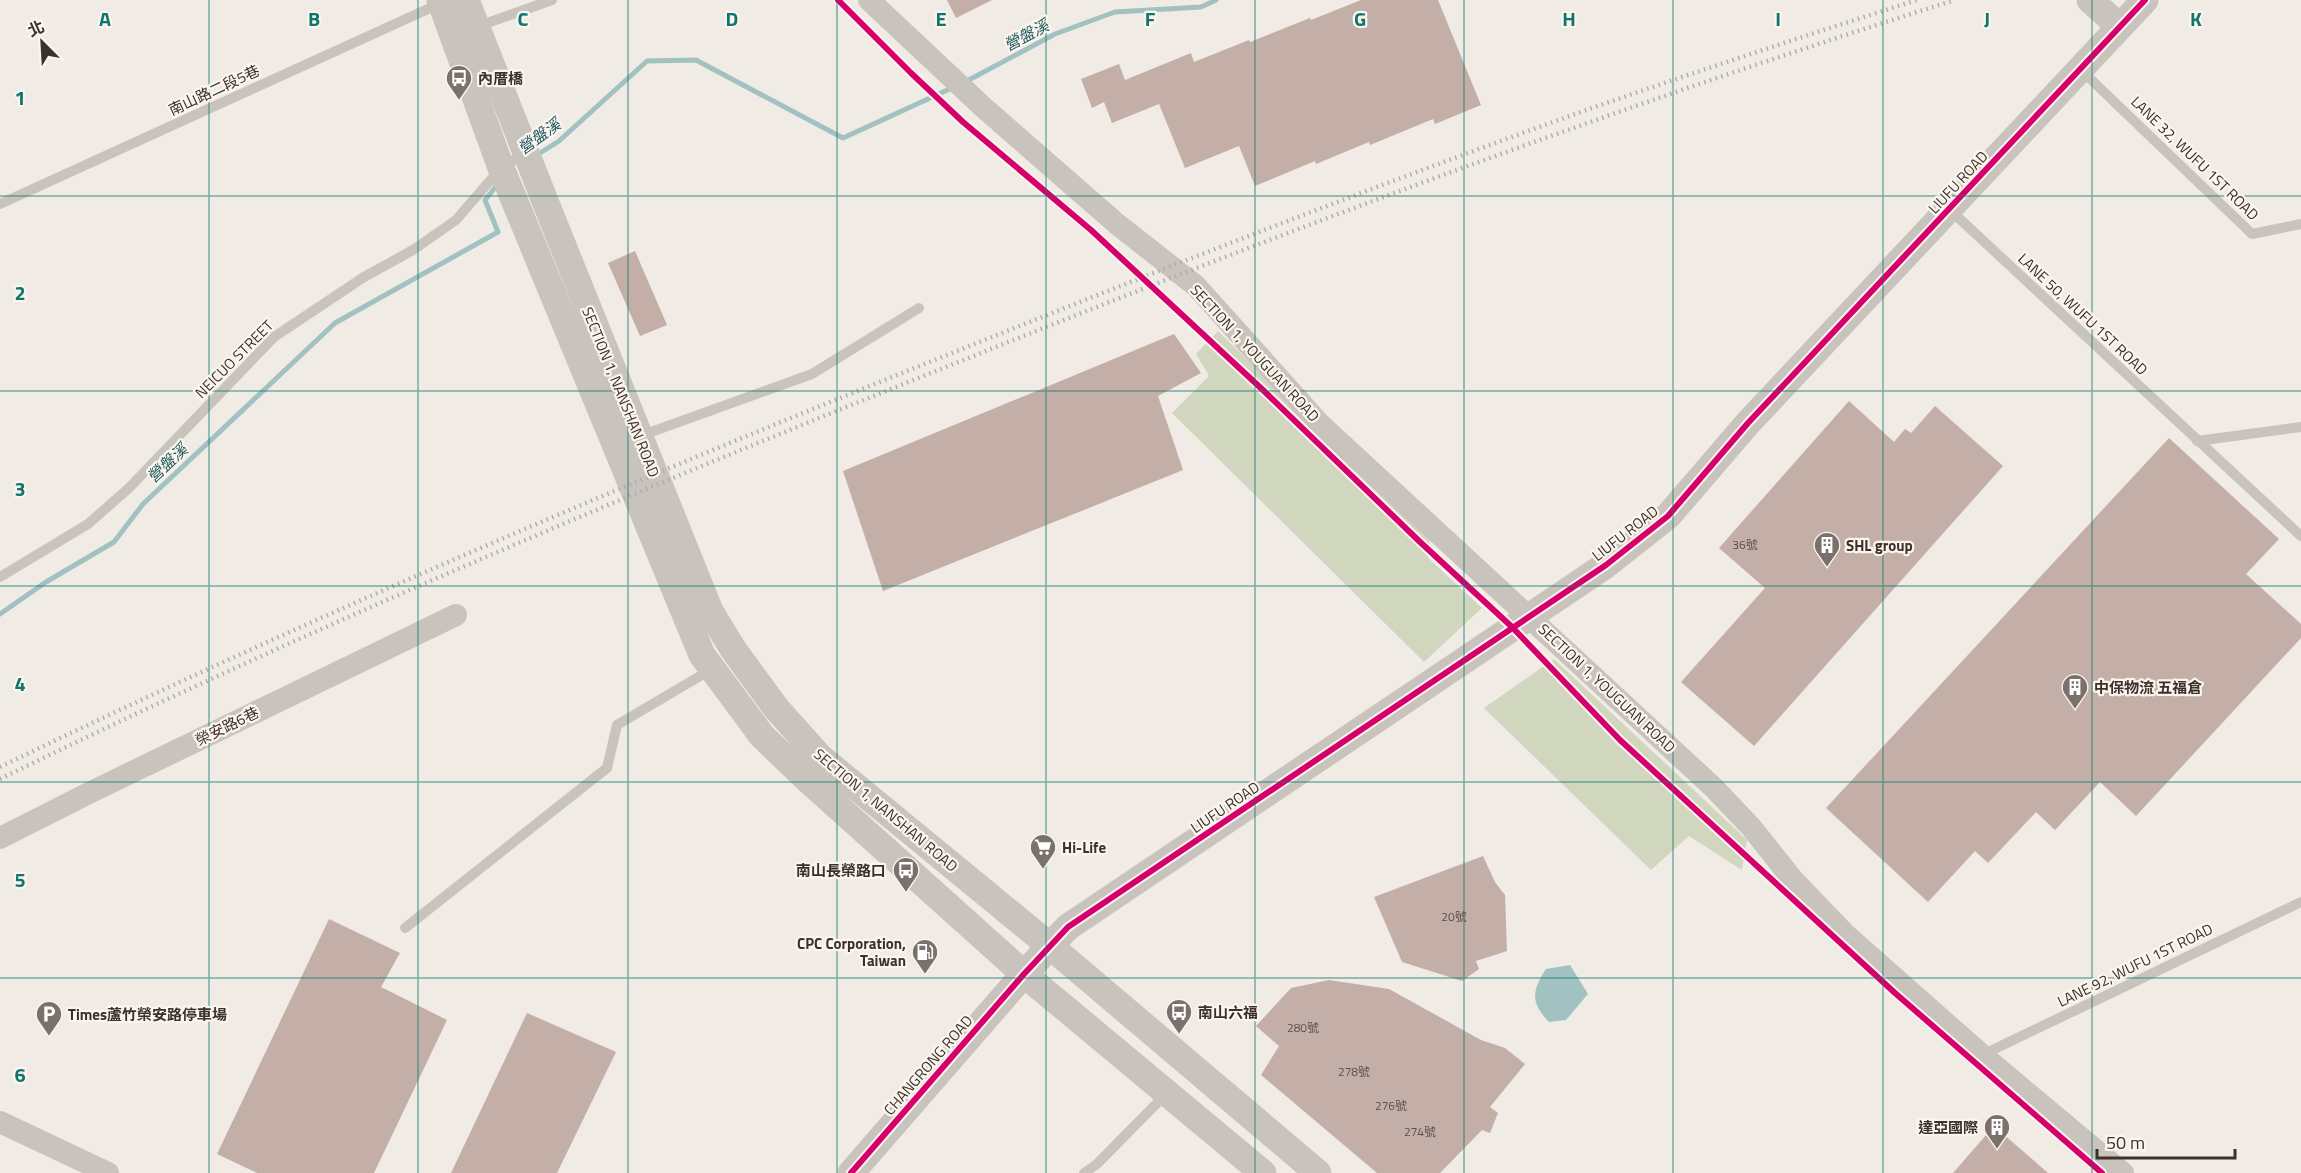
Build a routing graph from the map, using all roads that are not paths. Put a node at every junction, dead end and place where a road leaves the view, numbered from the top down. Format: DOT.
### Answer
graph roads {
  1 [pos="552,0"];
  2 [pos="869,0"];
  3 [pos="2090,0"];
  4 [pos="2145,0"];
  5 [pos="449,1"];
  6 [pos="2119,26"];
  7 [pos="477,27"];
  8 [pos="2080,68"];
  9 [pos="526,155"];
  10 [pos="502,170"];
  11 [pos="0,204"];
  12 [pos="1949,209"];
  13 [pos="2301,224"];
  14 [pos="919,308"];
  15 [pos="2301,427"];
  16 [pos="639,437"];
  17 [pos="2197,441"];
  18 [pos="2301,536"];
  19 [pos="0,577"];
  20 [pos="456,615"];
  21 [pos="1528,616"];
  22 [pos="712,669"];
  23 [pos="0,838"];
  24 [pos="2301,902"];
  25 [pos="405,928"];
  26 [pos="1050,946"];
  27 [pos="1024,974"];
  28 [pos="1982,1055"];
  29 [pos="1168,1093"];
  30 [pos="0,1122"];
  31 [pos="108,1173"];
  32 [pos="851,1173"];
  33 [pos="1084,1173"];
  34 [pos="1263,1173"];
  35 [pos="1318,1173"];
  36 [pos="2123,1173"];
  1 -- 7 [label="lane"];
  2 -- 21 [label="street, SECTION 1, YOUGUAN ROAD"];
  3 -- 6 [label="street"];
  4 -- 6 [label="street, LIUFU ROAD"];
  5 -- 7 [label="street"];
  5 -- 10 [label="street"];
  5 -- 11 [label="lane, 南山路二段5巷"];
  6 -- 8 [label="street, LIUFU ROAD"];
  7 -- 9 [label="street"];
  8 -- 12 [label="street, LIUFU ROAD"];
  8 -- 13 [label="lane, LANE 32, WUFU 1ST ROAD"];
  9 -- 10 [label="lane, NEICUO STREET"];
  9 -- 16 [label="street, SECTION 1, NANSHAN ROAD"];
  10 -- 19 [label="lane, NEICUO STREET"];
  10 -- 22 [label="street, SECTION 1, NANSHAN ROAD"];
  12 -- 17 [label="lane, LANE 50, WUFU 1ST ROAD"];
  12 -- 21 [label="street, LIUFU ROAD"];
  14 -- 16 [label="lane"];
  15 -- 17 [label="lane"];
  16 -- 26 [label="street, SECTION 1, NANSHAN ROAD"];
  17 -- 18 [label="lane, LANE 50, WUFU 1ST ROAD"];
  20 -- 23 [label="street, 榮安路6巷"];
  21 -- 26 [label="street, LIUFU ROAD"];
  21 -- 28 [label="street, SECTION 1, YOUGUAN ROAD"];
  22 -- 25 [label="lane"];
  22 -- 27 [label="street, SECTION 1, NANSHAN ROAD"];
  24 -- 28 [label="lane, LANE 92, WUFU 1ST ROAD"];
  26 -- 27 [label="street, LIUFU ROAD"];
  26 -- 35 [label="street, SECTION 1, NANSHAN ROAD"];
  27 -- 29 [label="street, SECTION 1, NANSHAN ROAD"];
  27 -- 32 [label="street, CHANGRONG ROAD"];
  28 -- 36 [label="street, SECTION 1, YOUGUAN ROAD"];
  29 -- 33 [label="lane"];
  29 -- 34 [label="street, SECTION 1, NANSHAN ROAD"];
  30 -- 31 [label="street"];
}
